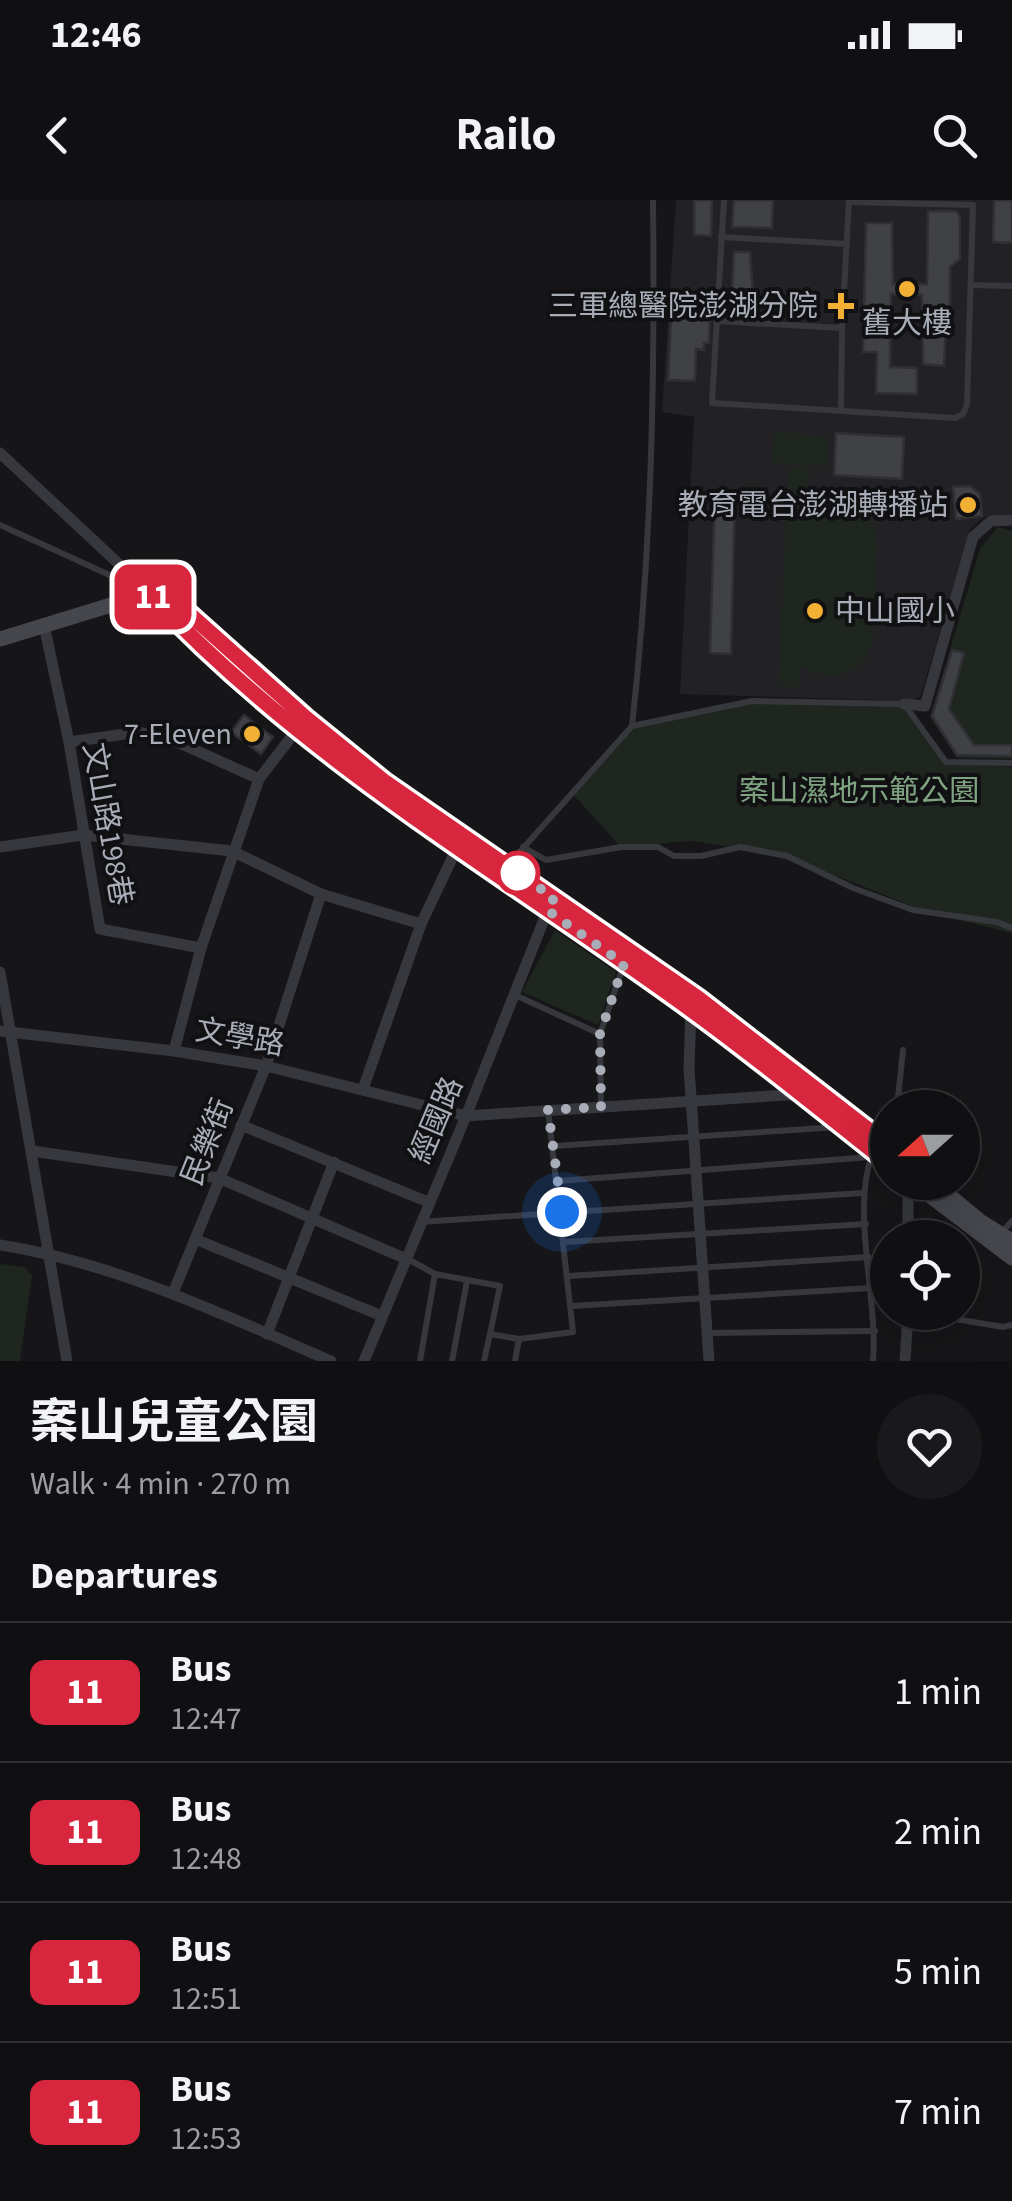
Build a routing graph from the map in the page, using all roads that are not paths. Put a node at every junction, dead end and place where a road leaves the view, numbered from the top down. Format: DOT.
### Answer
graph roads {
  1 [pos="654,200"];
  2 [pos="724,200"];
  3 [pos="849,201"];
  4 [pos="721,237"];
  5 [pos="846,244"];
  6 [pos="971,285"];
  7 [pos="1012,286"];
  8 [pos="717,321"];
  9 [pos="842,328"];
  10 [pos="841,411"];
  11 [pos="1,459"];
  12 [pos="1012,520"];
  13 [pos="0,525"];
  14 [pos="150,594"];
  15 [pos="44,625"];
  16 [pos="0,639"];
  17 [pos="904,704"];
  18 [pos="302,724"];
  19 [pos="632,726"];
  20 [pos="69,742"];
  21 [pos="1012,763"];
  22 [pos="259,779"];
  23 [pos="84,836"];
  24 [pos="0,847"];
  25 [pos="524,847"];
  26 [pos="457,848"];
  27 [pos="232,851"];
  28 [pos="507,866"];
  29 [pos="320,894"];
  30 [pos="550,904"];
  31 [pos="421,924"];
  32 [pos="1012,928"];
  33 [pos="201,948"];
  34 [pos="624,964"];
  35 [pos="0,975"];
  36 [pos="512,994"];
  37 [pos="694,1004"];
  38 [pos="5,1032"];
  39 [pos="600,1034"];
  40 [pos="903,1050"];
  41 [pos="174,1051"];
  42 [pos="266,1066"];
  43 [pos="363,1088"];
  44 [pos="900,1090"];
  45 [pos="801,1094"];
  46 [pos="692,1102"];
  47 [pos="601,1107"];
  48 [pos="548,1110"];
  49 [pos="466,1116"];
  50 [pos="241,1125"];
  51 [pos="842,1127"];
  52 [pos="694,1136"];
  53 [pos="870,1136"];
  54 [pos="870,1140"];
  55 [pos="870,1145"];
  56 [pos="554,1146"];
  57 [pos="32,1151"];
  58 [pos="334,1162"];
  59 [pos="870,1166"];
  60 [pos="696,1168"];
  61 [pos="219,1178"];
  62 [pos="558,1181"];
  63 [pos="863,1193"];
  64 [pos="934,1200"];
  65 [pos="960,1200"];
  66 [pos="428,1202"];
  67 [pos="698,1204"];
  68 [pos="562,1212"];
  69 [pos="312,1217"];
  70 [pos="419,1222"];
  71 [pos="866,1224"];
  72 [pos="1008,1232"];
  73 [pos="700,1234"];
  74 [pos="195,1239"];
  75 [pos="565,1242"];
  76 [pos="0,1245"];
  77 [pos="47,1252"];
  78 [pos="869,1257"];
  79 [pos="404,1258"];
  80 [pos="1012,1258"];
  81 [pos="870,1267"];
  82 [pos="702,1268"];
  83 [pos="435,1274"];
  84 [pos="569,1276"];
  85 [pos="289,1280"];
  86 [pos="466,1281"];
  87 [pos="870,1288"];
  88 [pos="172,1294"];
  89 [pos="705,1298"];
  90 [pos="572,1306"];
  91 [pos="382,1316"];
  92 [pos="980,1322"];
  93 [pos="1012,1325"];
  94 [pos="909,1330"];
  95 [pos="875,1331"];
  96 [pos="707,1333"];
  97 [pos="268,1334"];
  98 [pos="490,1334"];
  99 [pos="519,1339"];
  100 [pos="68,1361"];
  101 [pos="330,1361"];
  102 [pos="364,1361"];
  103 [pos="420,1361"];
  104 [pos="452,1361"];
  105 [pos="484,1361"];
  106 [pos="515,1361"];
  107 [pos="709,1361"];
  108 [pos="873,1361"];
  109 [pos="905,1361"];
  1 -- 19 [label="lane"];
  2 -- 4 [label="lane"];
  3 -- 5 [label="lane"];
  3 -- 6 [label="lane"];
  4 -- 5 [label="lane"];
  4 -- 8 [label="lane"];
  5 -- 9 [label="lane"];
  6 -- 7 [label="lane"];
  6 -- 10 [label="lane"];
  8 -- 9 [label="lane"];
  8 -- 10 [label="lane"];
  9 -- 10 [label="lane"];
  11 -- 14 [label="street"];
  12 -- 17 [label="street"];
  13 -- 14 [label="lane"];
  14 -- 15 [label="main road"];
  14 -- 18 [label="main road"];
  15 -- 16 [label="main road"];
  15 -- 20 [label="street, 文山路198巷"];
  17 -- 19 [label="lane"];
  17 -- 21 [label="lane"];
  18 -- 22 [label="street"];
  18 -- 26 [label="main road"];
  18 -- 28 [label="main road"];
  19 -- 25 [label="lane"];
  20 -- 22 [label="street"];
  20 -- 23 [label="street, 文山路198巷"];
  22 -- 27 [label="street"];
  23 -- 24 [label="street"];
  23 -- 27 [label="street"];
  23 -- 33 [label="street, 文山路198巷"];
  25 -- 28 [label="lane"];
  25 -- 32 [label="lane"];
  26 -- 30 [label="main road"];
  26 -- 31 [label="street"];
  27 -- 29 [label="street"];
  27 -- 33 [label="street"];
  28 -- 30 [label="main road"];
  29 -- 31 [label="street"];
  29 -- 42 [label="street, 民樂街"];
  30 -- 34 [label="main road"];
  30 -- 36 [label="street, 經國路"];
  30 -- 37 [label="main road"];
  31 -- 43 [label="street"];
  33 -- 41 [label="street"];
  34 -- 37 [label="main road"];
  34 -- 39 [label="lane"];
  35 -- 38 [label="street"];
  36 -- 39 [label="lane"];
  36 -- 49 [label="street, 經國路"];
  37 -- 45 [label="main road"];
  37 -- 46 [label="street"];
  37 -- 53 [label="main road"];
  38 -- 41 [label="street, 文學路"];
  38 -- 57 [label="street"];
  39 -- 47 [label="lane"];
  40 -- 44 [label="lane"];
  41 -- 42 [label="street, 文學路"];
  42 -- 43 [label="street, 文學路"];
  42 -- 50 [label="street, 民樂街"];
  43 -- 49 [label="street, 文學路"];
  45 -- 46 [label="street, 文學路"];
  45 -- 51 [label="main road"];
  46 -- 47 [label="street, 文學路"];
  46 -- 52 [label="street"];
  47 -- 48 [label="street, 文學路"];
  48 -- 49 [label="street, 文學路"];
  48 -- 56 [label="lane"];
  49 -- 66 [label="street, 經國路"];
  50 -- 58 [label="street"];
  50 -- 61 [label="street, 民樂街"];
  51 -- 52 [label="lane"];
  51 -- 54 [label="main road"];
  52 -- 56 [label="lane"];
  52 -- 60 [label="street"];
  55 -- 60 [label="lane"];
  56 -- 62 [label="lane"];
  57 -- 61 [label="street"];
  57 -- 77 [label="street"];
  58 -- 66 [label="street"];
  58 -- 69 [label="street"];
  59 -- 63 [label="lane"];
  60 -- 62 [label="lane"];
  60 -- 67 [label="street"];
  61 -- 69 [label="street"];
  61 -- 74 [label="street, 民樂街"];
  62 -- 68 [label="lane"];
  63 -- 67 [label="lane"];
  63 -- 71 [label="lane"];
  64 -- 80 [label="main road"];
  65 -- 72 [label="main road"];
  66 -- 70 [label="street, 經國路"];
  67 -- 68 [label="lane"];
  67 -- 73 [label="street"];
  68 -- 70 [label="lane"];
  68 -- 75 [label="lane"];
  69 -- 79 [label="street"];
  69 -- 85 [label="street"];
  70 -- 79 [label="street, 經國路"];
  71 -- 73 [label="lane"];
  71 -- 78 [label="lane"];
  73 -- 75 [label="lane"];
  73 -- 82 [label="street"];
  74 -- 85 [label="street"];
  74 -- 88 [label="street, 民樂街"];
  75 -- 84 [label="lane"];
  76 -- 77 [label="street"];
  77 -- 88 [label="street"];
  77 -- 100 [label="street"];
  78 -- 81 [label="lane"];
  78 -- 82 [label="lane"];
  79 -- 83 [label="lane"];
  79 -- 91 [label="street, 經國路"];
  82 -- 84 [label="lane"];
  82 -- 89 [label="street"];
  83 -- 86 [label="lane"];
  83 -- 103 [label="lane"];
  84 -- 90 [label="lane"];
  85 -- 91 [label="street"];
  85 -- 97 [label="street"];
  86 -- 98 [label="lane"];
  86 -- 104 [label="lane"];
  87 -- 89 [label="lane"];
  88 -- 97 [label="street"];
  89 -- 90 [label="lane"];
  89 -- 96 [label="street"];
  90 -- 99 [label="lane"];
  91 -- 102 [label="street, 經國路"];
  92 -- 93 [label="lane"];
  94 -- 109 [label="street"];
  95 -- 96 [label="lane"];
  95 -- 108 [label="lane"];
  96 -- 107 [label="street"];
  97 -- 101 [label="street"];
  98 -- 99 [label="lane"];
  98 -- 105 [label="lane"];
  99 -- 106 [label="lane"];
}
